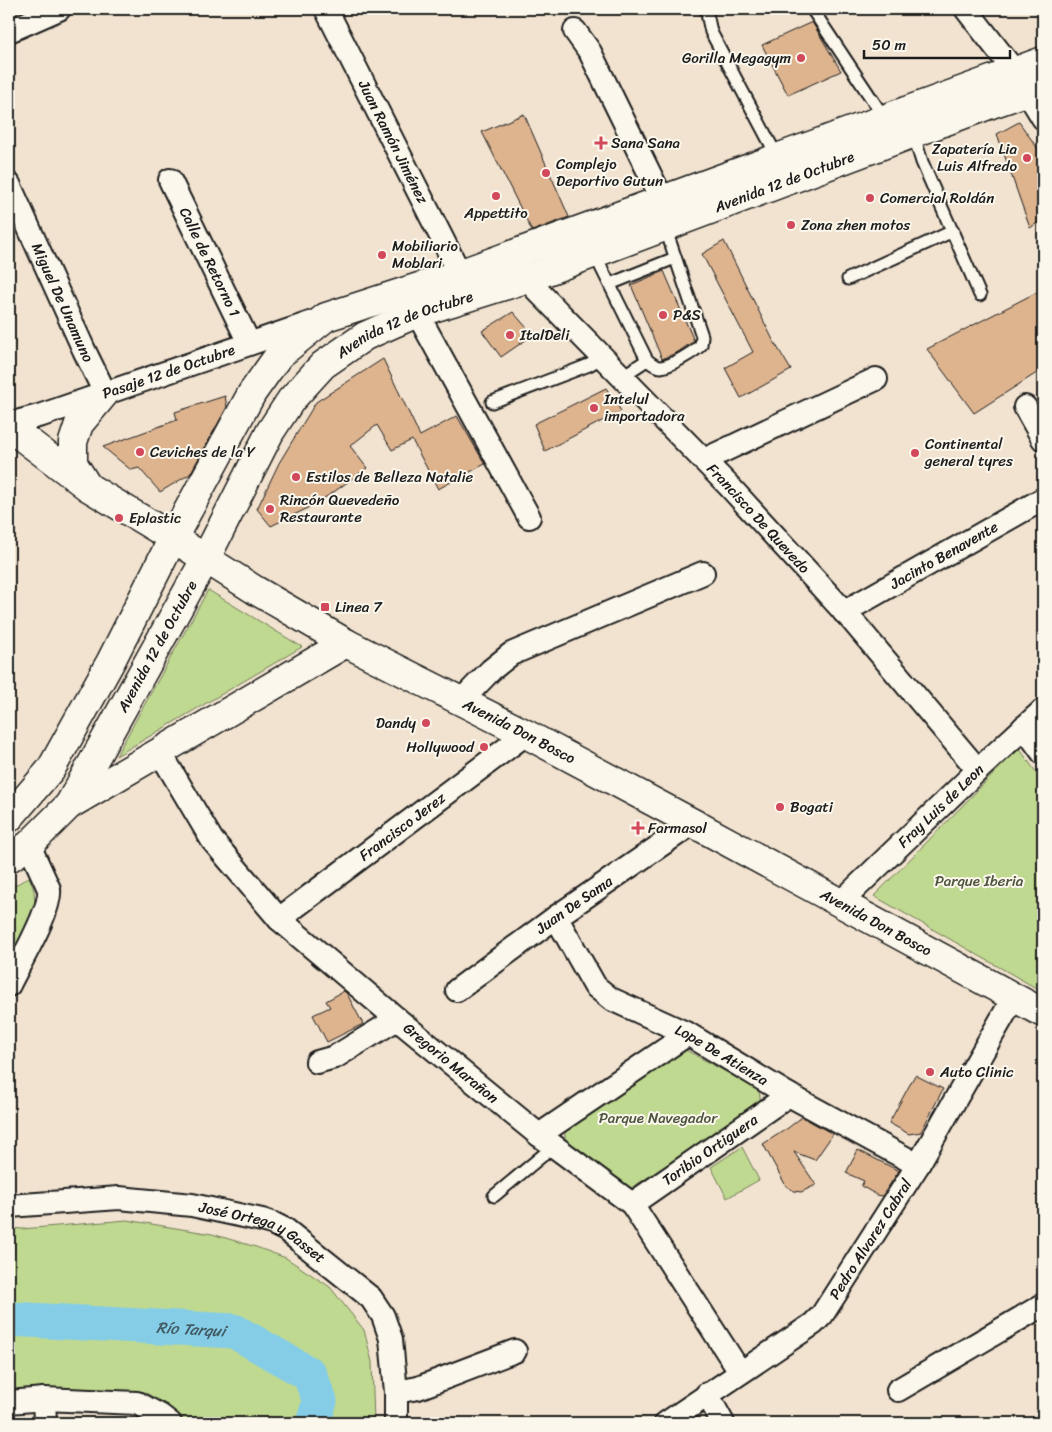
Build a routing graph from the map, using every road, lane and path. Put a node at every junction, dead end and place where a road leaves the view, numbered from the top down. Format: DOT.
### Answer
graph roads {
  1 [pos="59,9"];
  2 [pos="326,9"];
  3 [pos="706,9"];
  4 [pos="812,9"];
  5 [pos="966,9"];
  6 [pos="9,31"];
  7 [pos="575,31"];
  8 [pos="1043,61"];
  9 [pos="1029,83"];
  10 [pos="1043,118"];
  11 [pos="885,119"];
  12 [pos="913,133"];
  13 [pos="778,158"];
  14 [pos="170,180"];
  15 [pos="9,184"];
  16 [pos="664,214"];
  17 [pos="953,231"];
  18 [pos="594,253"];
  19 [pos="513,254"];
  20 [pos="675,258"];
  21 [pos="460,274"];
  22 [pos="848,278"];
  23 [pos="526,279"];
  24 [pos="610,284"];
  25 [pos="980,295"];
  26 [pos="417,313"];
  27 [pos="326,317"];
  28 [pos="249,343"];
  29 [pos="602,357"];
  30 [pos="647,360"];
  31 [pos="621,377"];
  32 [pos="876,379"];
  33 [pos="105,393"];
  34 [pos="492,402"];
  35 [pos="1025,407"];
  36 [pos="9,425"];
  37 [pos="1043,439"];
  38 [pos="704,460"];
  39 [pos="88,487"];
  40 [pos="1043,499"];
  41 [pos="529,517"];
  42 [pos="173,538"];
  43 [pos="206,558"];
  44 [pos="703,573"];
  45 [pos="844,612"];
  46 [pos="346,643"];
  47 [pos="461,702"];
  48 [pos="1043,710"];
  49 [pos="1024,727"];
  50 [pos="526,734"];
  51 [pos="160,752"];
  52 [pos="1043,753"];
  53 [pos="978,770"];
  54 [pos="69,805"];
  55 [pos="9,820"];
  56 [pos="694,823"];
  57 [pos="19,851"];
  58 [pos="840,903"];
  59 [pos="556,917"];
  60 [pos="279,919"];
  61 [pos="9,985"];
  62 [pos="457,990"];
  63 [pos="1014,998"];
  64 [pos="1043,1013"];
  65 [pos="397,1019"];
  66 [pos="688,1034"];
  67 [pos="317,1062"];
  68 [pos="788,1095"];
  69 [pos="547,1141"];
  70 [pos="918,1165"];
  71 [pos="494,1196"];
  72 [pos="632,1204"];
  73 [pos="9,1206"];
  74 [pos="1043,1305"];
  75 [pos="514,1351"];
  76 [pos="740,1372"];
  77 [pos="898,1390"];
  78 [pos="396,1392"];
  79 [pos="707,1394"];
  80 [pos="44,1399"];
  81 [pos="9,1402"];
  82 [pos="45,1423"];
  83 [pos="170,1423"];
  84 [pos="396,1423"];
  85 [pos="666,1423"];
  86 [pos="723,1423"];
  1 -- 6 [label="street"];
  2 -- 21 [label="street, Juan Ramón Jiménez"];
  3 -- 13 [label="lane"];
  4 -- 11 [label="lane"];
  5 -- 9 [label="street"];
  7 -- 16 [label="street"];
  8 -- 9 [label="main road, Avenida 12 de Octubre"];
  9 -- 10 [label="street"];
  9 -- 11 [label="main road, Avenida 12 de Octubre"];
  9 -- 12 [label="main road, Avenida 12 de Octubre"];
  11 -- 13 [label="main road, Avenida 12 de Octubre"];
  12 -- 16 [label="main road, Avenida 12 de Octubre"];
  12 -- 17 [label="lane"];
  13 -- 16 [label="main road, Avenida 12 de Octubre"];
  14 -- 28 [label="street, Calle de Retorno 1"];
  15 -- 33 [label="street, Miguel De Unamuno"];
  16 -- 18 [label="main road, Avenida 12 de Octubre"];
  16 -- 19 [label="main road, Avenida 12 de Octubre"];
  16 -- 20 [label="lane"];
  17 -- 22 [label="lane"];
  17 -- 25 [label="lane"];
  18 -- 23 [label="main road, Avenida 12 de Octubre"];
  18 -- 24 [label="lane"];
  19 -- 21 [label="main road, Avenida 12 de Octubre"];
  19 -- 23 [label="street, Francisco De Quevedo"];
  20 -- 24 [label="lane"];
  20 -- 30 [label="lane"];
  21 -- 27 [label="main road, Avenida 12 de Octubre"];
  23 -- 26 [label="main road, Avenida 12 de Octubre"];
  23 -- 29 [label="street, Francisco De Quevedo"];
  24 -- 30 [label="lane"];
  26 -- 41 [label="street"];
  26 -- 43 [label="main road, Avenida 12 de Octubre"];
  27 -- 28 [label="street, Pasaje 12 de Octubre"];
  27 -- 42 [label="main road, Avenida 12 de Octubre"];
  28 -- 33 [label="street, Pasaje 12 de Octubre"];
  29 -- 31 [label="street, Francisco De Quevedo"];
  29 -- 34 [label="lane"];
  30 -- 31 [label="lane"];
  31 -- 38 [label="street, Francisco De Quevedo"];
  32 -- 38 [label="street"];
  33 -- 36 [label="street, Pasaje 12 de Octubre"];
  33 -- 39 [label="main road"];
  35 -- 37 [label="street"];
  36 -- 39 [label="main road, Avenida Don Bosco"];
  38 -- 45 [label="street, Francisco De Quevedo"];
  39 -- 42 [label="main road, Avenida Don Bosco"];
  40 -- 45 [label="street, Jacinto Benavente"];
  42 -- 43 [label="main road, Avenida Don Bosco"];
  42 -- 55 [label="main road, Avenida 12 de Octubre"];
  43 -- 46 [label="main road, Avenida Don Bosco"];
  43 -- 54 [label="main road, Avenida 12 de Octubre"];
  44 -- 47 [label="street"];
  45 -- 53 [label="street, Francisco De Quevedo"];
  46 -- 47 [label="main road, Avenida Don Bosco"];
  46 -- 51 [label="main road"];
  47 -- 50 [label="main road, Avenida Don Bosco"];
  48 -- 49 [label="street, Fray Luis de Leon"];
  49 -- 52 [label="street"];
  49 -- 53 [label="street, Fray Luis de Leon"];
  50 -- 56 [label="main road, Avenida Don Bosco"];
  50 -- 60 [label="street, Francisco Jerez"];
  51 -- 54 [label="main road"];
  51 -- 60 [label="street, Gregorio Marañon"];
  53 -- 58 [label="street, Fray Luis de Leon"];
  54 -- 57 [label="main road, Avenida 12 de Octubre"];
  55 -- 57 [label="main road"];
  56 -- 58 [label="main road, Avenida Don Bosco"];
  56 -- 59 [label="street, Juan De Sama"];
  57 -- 61 [label="street"];
  58 -- 63 [label="main road, Avenida Don Bosco"];
  59 -- 62 [label="street, Juan De Sama"];
  59 -- 66 [label="street, Lope De Atienza"];
  60 -- 65 [label="street, Gregorio Marañon"];
  63 -- 64 [label="main road, Avenida Don Bosco"];
  63 -- 70 [label="street, Pedro Alvarez Cabral"];
  65 -- 67 [label="street"];
  65 -- 69 [label="street, Gregorio Marañon"];
  66 -- 68 [label="street, Lope De Atienza"];
  66 -- 69 [label="street"];
  68 -- 70 [label="street, Lope De Atienza"];
  68 -- 72 [label="street, Toribio Ortiguera"];
  69 -- 71 [label="lane"];
  69 -- 72 [label="street, Gregorio Marañon"];
  70 -- 76 [label="street, Pedro Alvarez Cabral"];
  72 -- 76 [label="street, Gregorio Marañon"];
  73 -- 78 [label="street, José Ortega y Gasset"];
  74 -- 77 [label="street"];
  75 -- 78 [label="street"];
  76 -- 79 [label="street, Pedro Alvarez Cabral"];
  78 -- 84 [label="street, José Ortega y Gasset"];
  79 -- 85 [label="street, Pedro Alvarez Cabral"];
  79 -- 86 [label="street"];
  80 -- 81 [label="street"];
  80 -- 82 [label="street"];
  80 -- 83 [label="street"];
}
